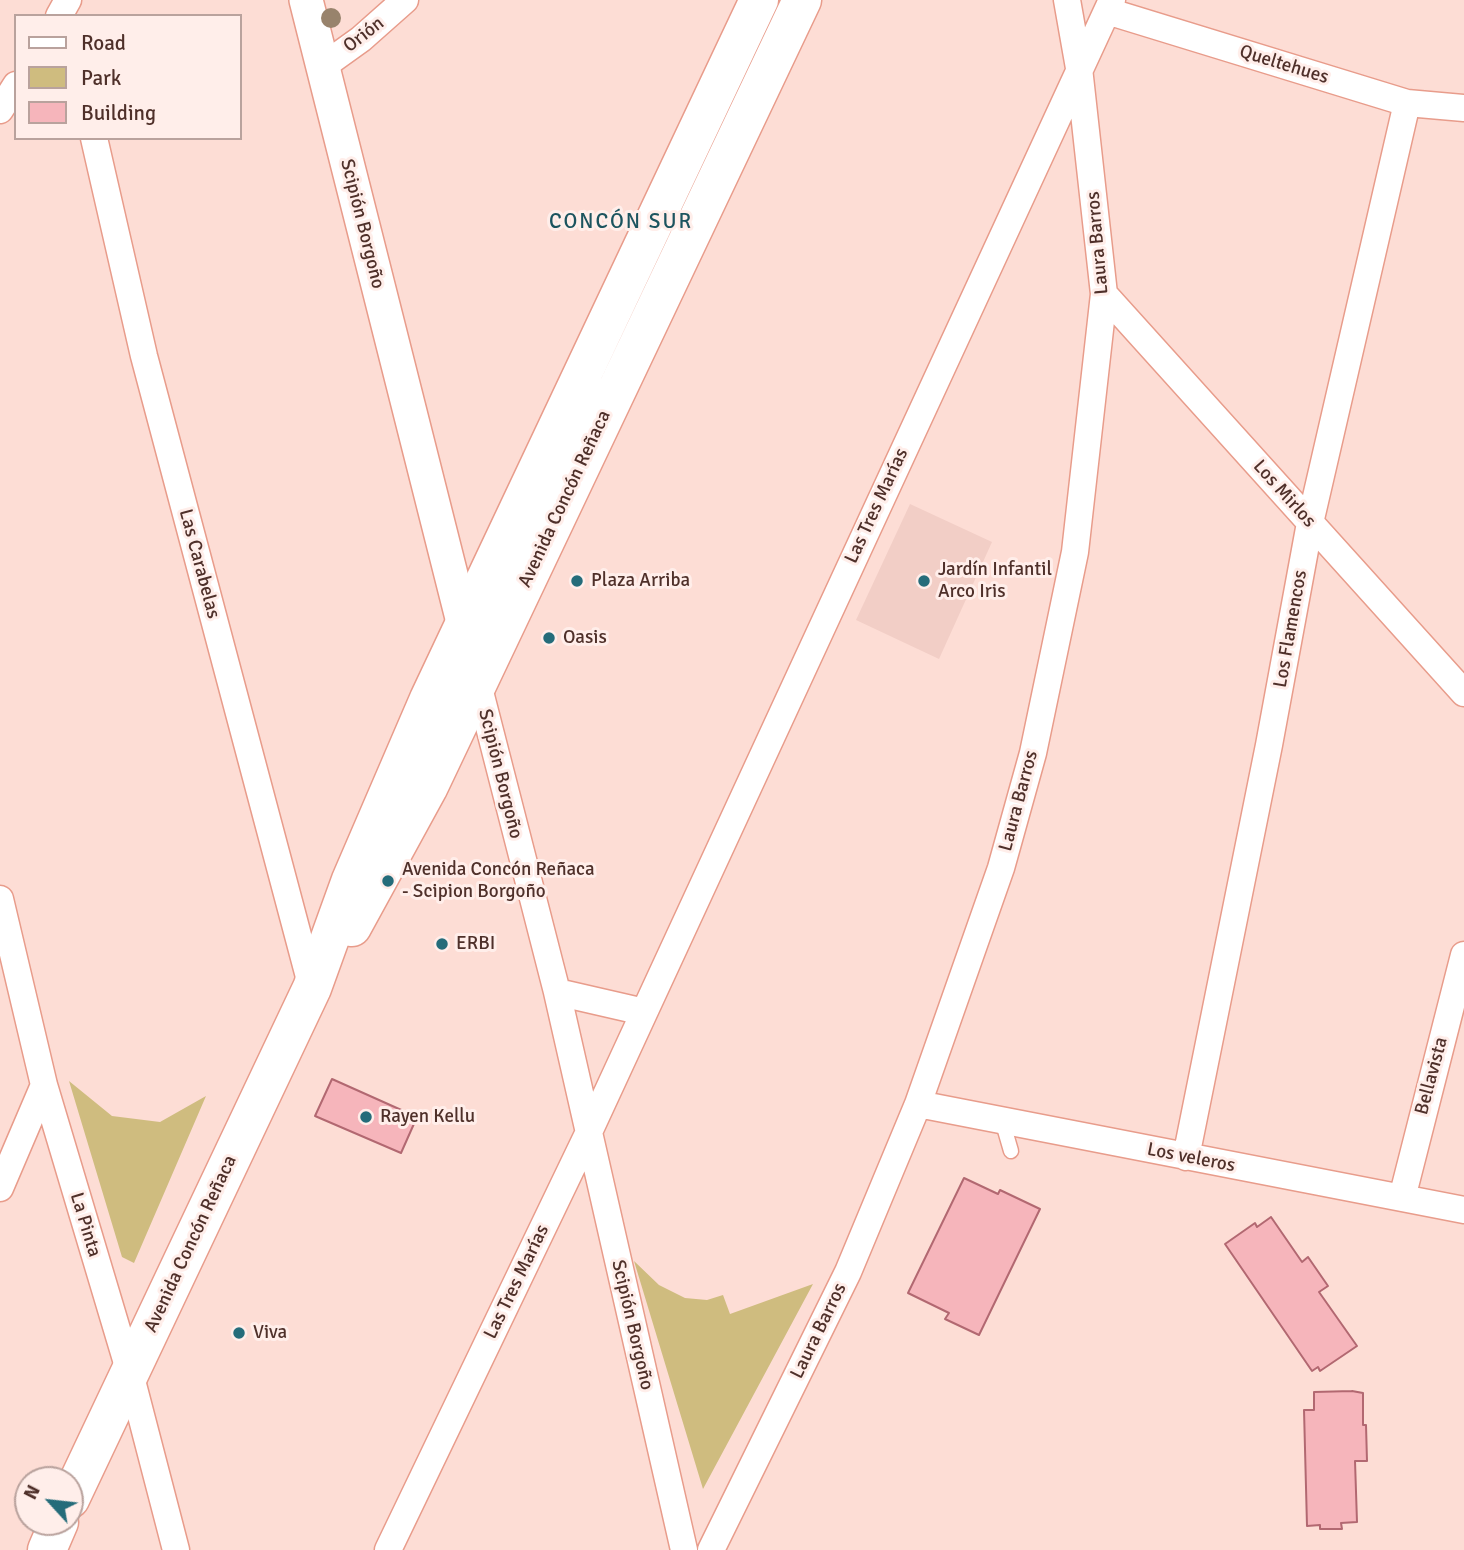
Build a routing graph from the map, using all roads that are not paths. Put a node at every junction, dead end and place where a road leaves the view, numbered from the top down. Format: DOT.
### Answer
graph roads {
  1 [pos="306,0"];
  2 [pos="405,0"];
  3 [pos="759,0"];
  4 [pos="802,0"];
  5 [pos="1067,0"];
  6 [pos="1109,5"];
  7 [pos="322,67"];
  8 [pos="1079,68"];
  9 [pos="14,88"];
  10 [pos="1407,103"];
  11 [pos="1464,108"];
  12 [pos="0,110"];
  13 [pos="94,140"];
  14 [pos="1104,294"];
  15 [pos="1310,523"];
  16 [pos="464,626"];
  17 [pos="477,683"];
  18 [pos="1464,693"];
  19 [pos="0,898"];
  20 [pos="1464,955"];
  21 [pos="312,988"];
  22 [pos="557,992"];
  23 [pos="644,1013"];
  24 [pos="44,1085"];
  25 [pos="918,1104"];
  26 [pos="1002,1120"];
  27 [pos="588,1134"];
  28 [pos="1011,1151"];
  29 [pos="1186,1157"];
  30 [pos="0,1188"];
  31 [pos="1402,1198"];
  32 [pos="1464,1210"];
  33 [pos="130,1373"];
  34 [pos="84,1470"];
  35 [pos="176,1550"];
  36 [pos="388,1550"];
  37 [pos="684,1550"];
  38 [pos="710,1550"];
  1 -- 7 [label="street, Scipión Borgoño"];
  2 -- 7 [label="street, Orión"];
  3 -- 16 [label="main road, Avenida Concón Reñaca"];
  4 -- 17 [label="main road, Avenida Concón Reñaca"];
  5 -- 8 [label="street, Laura Barros"];
  6 -- 8 [label="street, Las Tres Marías"];
  6 -- 10 [label="street, Queltehues"];
  7 -- 16 [label="street, Scipión Borgoño"];
  8 -- 14 [label="street, Laura Barros"];
  8 -- 23 [label="street, Las Tres Marías"];
  9 -- 12 [label="street"];
  10 -- 11 [label="street, Queltehues"];
  10 -- 15 [label="street, Los Flamencos"];
  13 -- 21 [label="street, Las Carabelas"];
  14 -- 15 [label="street, Los Mirlos"];
  14 -- 25 [label="street, Laura Barros"];
  15 -- 18 [label="street, Los Mirlos"];
  15 -- 29 [label="street, Los Flamencos"];
  16 -- 17 [label="street, Scipión Borgoño"];
  16 -- 21 [label="main road, Avenida Concón Reñaca"];
  17 -- 21 [label="main road, Avenida Concón Reñaca"];
  17 -- 22 [label="street, Scipión Borgoño"];
  19 -- 24 [label="street, La Pinta"];
  20 -- 31 [label="street, Bellavista"];
  21 -- 33 [label="main road, Avenida Concón Reñaca"];
  22 -- 23 [label="street"];
  22 -- 27 [label="street, Scipión Borgoño"];
  23 -- 27 [label="street, Las Tres Marías"];
  24 -- 30 [label="street"];
  24 -- 33 [label="street, La Pinta"];
  25 -- 26 [label="street, Los veleros"];
  25 -- 38 [label="street, Laura Barros"];
  26 -- 28 [label="lane"];
  26 -- 29 [label="street, Los veleros"];
  27 -- 36 [label="street, Las Tres Marías"];
  27 -- 37 [label="street, Scipión Borgoño"];
  29 -- 31 [label="street, Los veleros"];
  31 -- 32 [label="street, Los veleros"];
  33 -- 34 [label="main road, Avenida Concón Reñaca"];
  33 -- 35 [label="street, La Pinta"];
}
